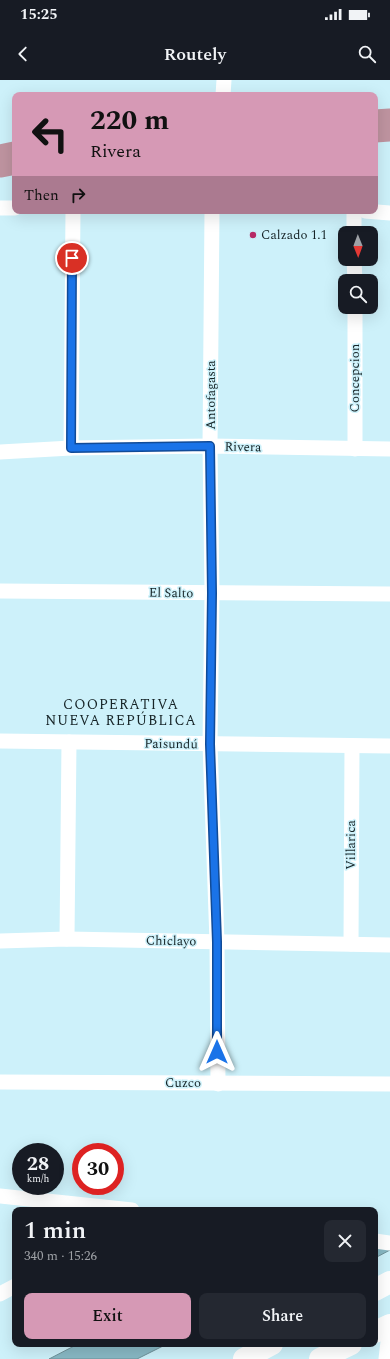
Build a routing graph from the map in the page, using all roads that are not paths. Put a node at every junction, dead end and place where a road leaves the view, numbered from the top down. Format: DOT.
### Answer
graph roads {
  1 [pos="224,80"];
  2 [pos="223,92"];
  3 [pos="0,208"];
  4 [pos="12,208"];
  5 [pos="378,212"];
  6 [pos="390,213"];
  7 [pos="73,214"];
  8 [pos="212,214"];
  9 [pos="354,214"];
  10 [pos="354,226"];
  11 [pos="355,314"];
  12 [pos="210,446"];
  13 [pos="71,448"];
  14 [pos="355,449"];
  15 [pos="390,449"];
  16 [pos="0,452"];
  17 [pos="0,591"];
  18 [pos="212,593"];
  19 [pos="390,594"];
  20 [pos="0,741"];
  21 [pos="69,742"];
  22 [pos="210,744"];
  23 [pos="352,746"];
  24 [pos="390,746"];
  25 [pos="67,939"];
  26 [pos="0,941"];
  27 [pos="217,942"];
  28 [pos="351,944"];
  29 [pos="390,945"];
  30 [pos="0,1082"];
  31 [pos="218,1084"];
  32 [pos="390,1084"];
  33 [pos="0,1196"];
  34 [pos="104,1207"];
  35 [pos="378,1241"];
  36 [pos="390,1243"];
  37 [pos="390,1282"];
  38 [pos="12,1288"];
  39 [pos="378,1288"];
  40 [pos="0,1294"];
  41 [pos="390,1325"];
  42 [pos="378,1331"];
  43 [pos="266,1347"];
  44 [pos="345,1347"];
  45 [pos="244,1359"];
  46 [pos="320,1359"];
  47 [pos="386,1359"];
  1 -- 2 [label="street"];
  3 -- 4 [label="street"];
  5 -- 6 [label="street"];
  7 -- 13 [label="street"];
  8 -- 12 [label="street, Antofagasta"];
  9 -- 10 [label="street"];
  11 -- 14 [label="street, Concepcion"];
  12 -- 13 [label="street, Rivera"];
  12 -- 14 [label="street, Rivera"];
  12 -- 18 [label="street, Antofagasta"];
  13 -- 16 [label="street, Rivera"];
  14 -- 15 [label="street, Rivera"];
  17 -- 18 [label="street, El Salto"];
  18 -- 19 [label="street, El Salto"];
  18 -- 22 [label="street, Antofagasta"];
  20 -- 21 [label="street, Paisundú"];
  21 -- 22 [label="street, Paisundú"];
  21 -- 25 [label="street"];
  22 -- 23 [label="street, Paisundú"];
  22 -- 27 [label="street, Antofagasta"];
  23 -- 24 [label="street, Paisundú"];
  23 -- 28 [label="street, Villarica"];
  25 -- 26 [label="street, Chiclayo"];
  25 -- 27 [label="street, Chiclayo"];
  27 -- 28 [label="street, Chiclayo"];
  27 -- 31 [label="street, Antofagasta"];
  28 -- 29 [label="street, Chiclayo"];
  30 -- 31 [label="street, Cuzco"];
  31 -- 32 [label="street, Cuzco"];
  33 -- 34 [label="street"];
  35 -- 36 [label="street"];
  37 -- 39 [label="main road"];
  38 -- 40 [label="street"];
  41 -- 42 [label="main road"];
  41 -- 47 [label="street"];
  43 -- 45 [label="main road"];
  44 -- 46 [label="main road"];
}
